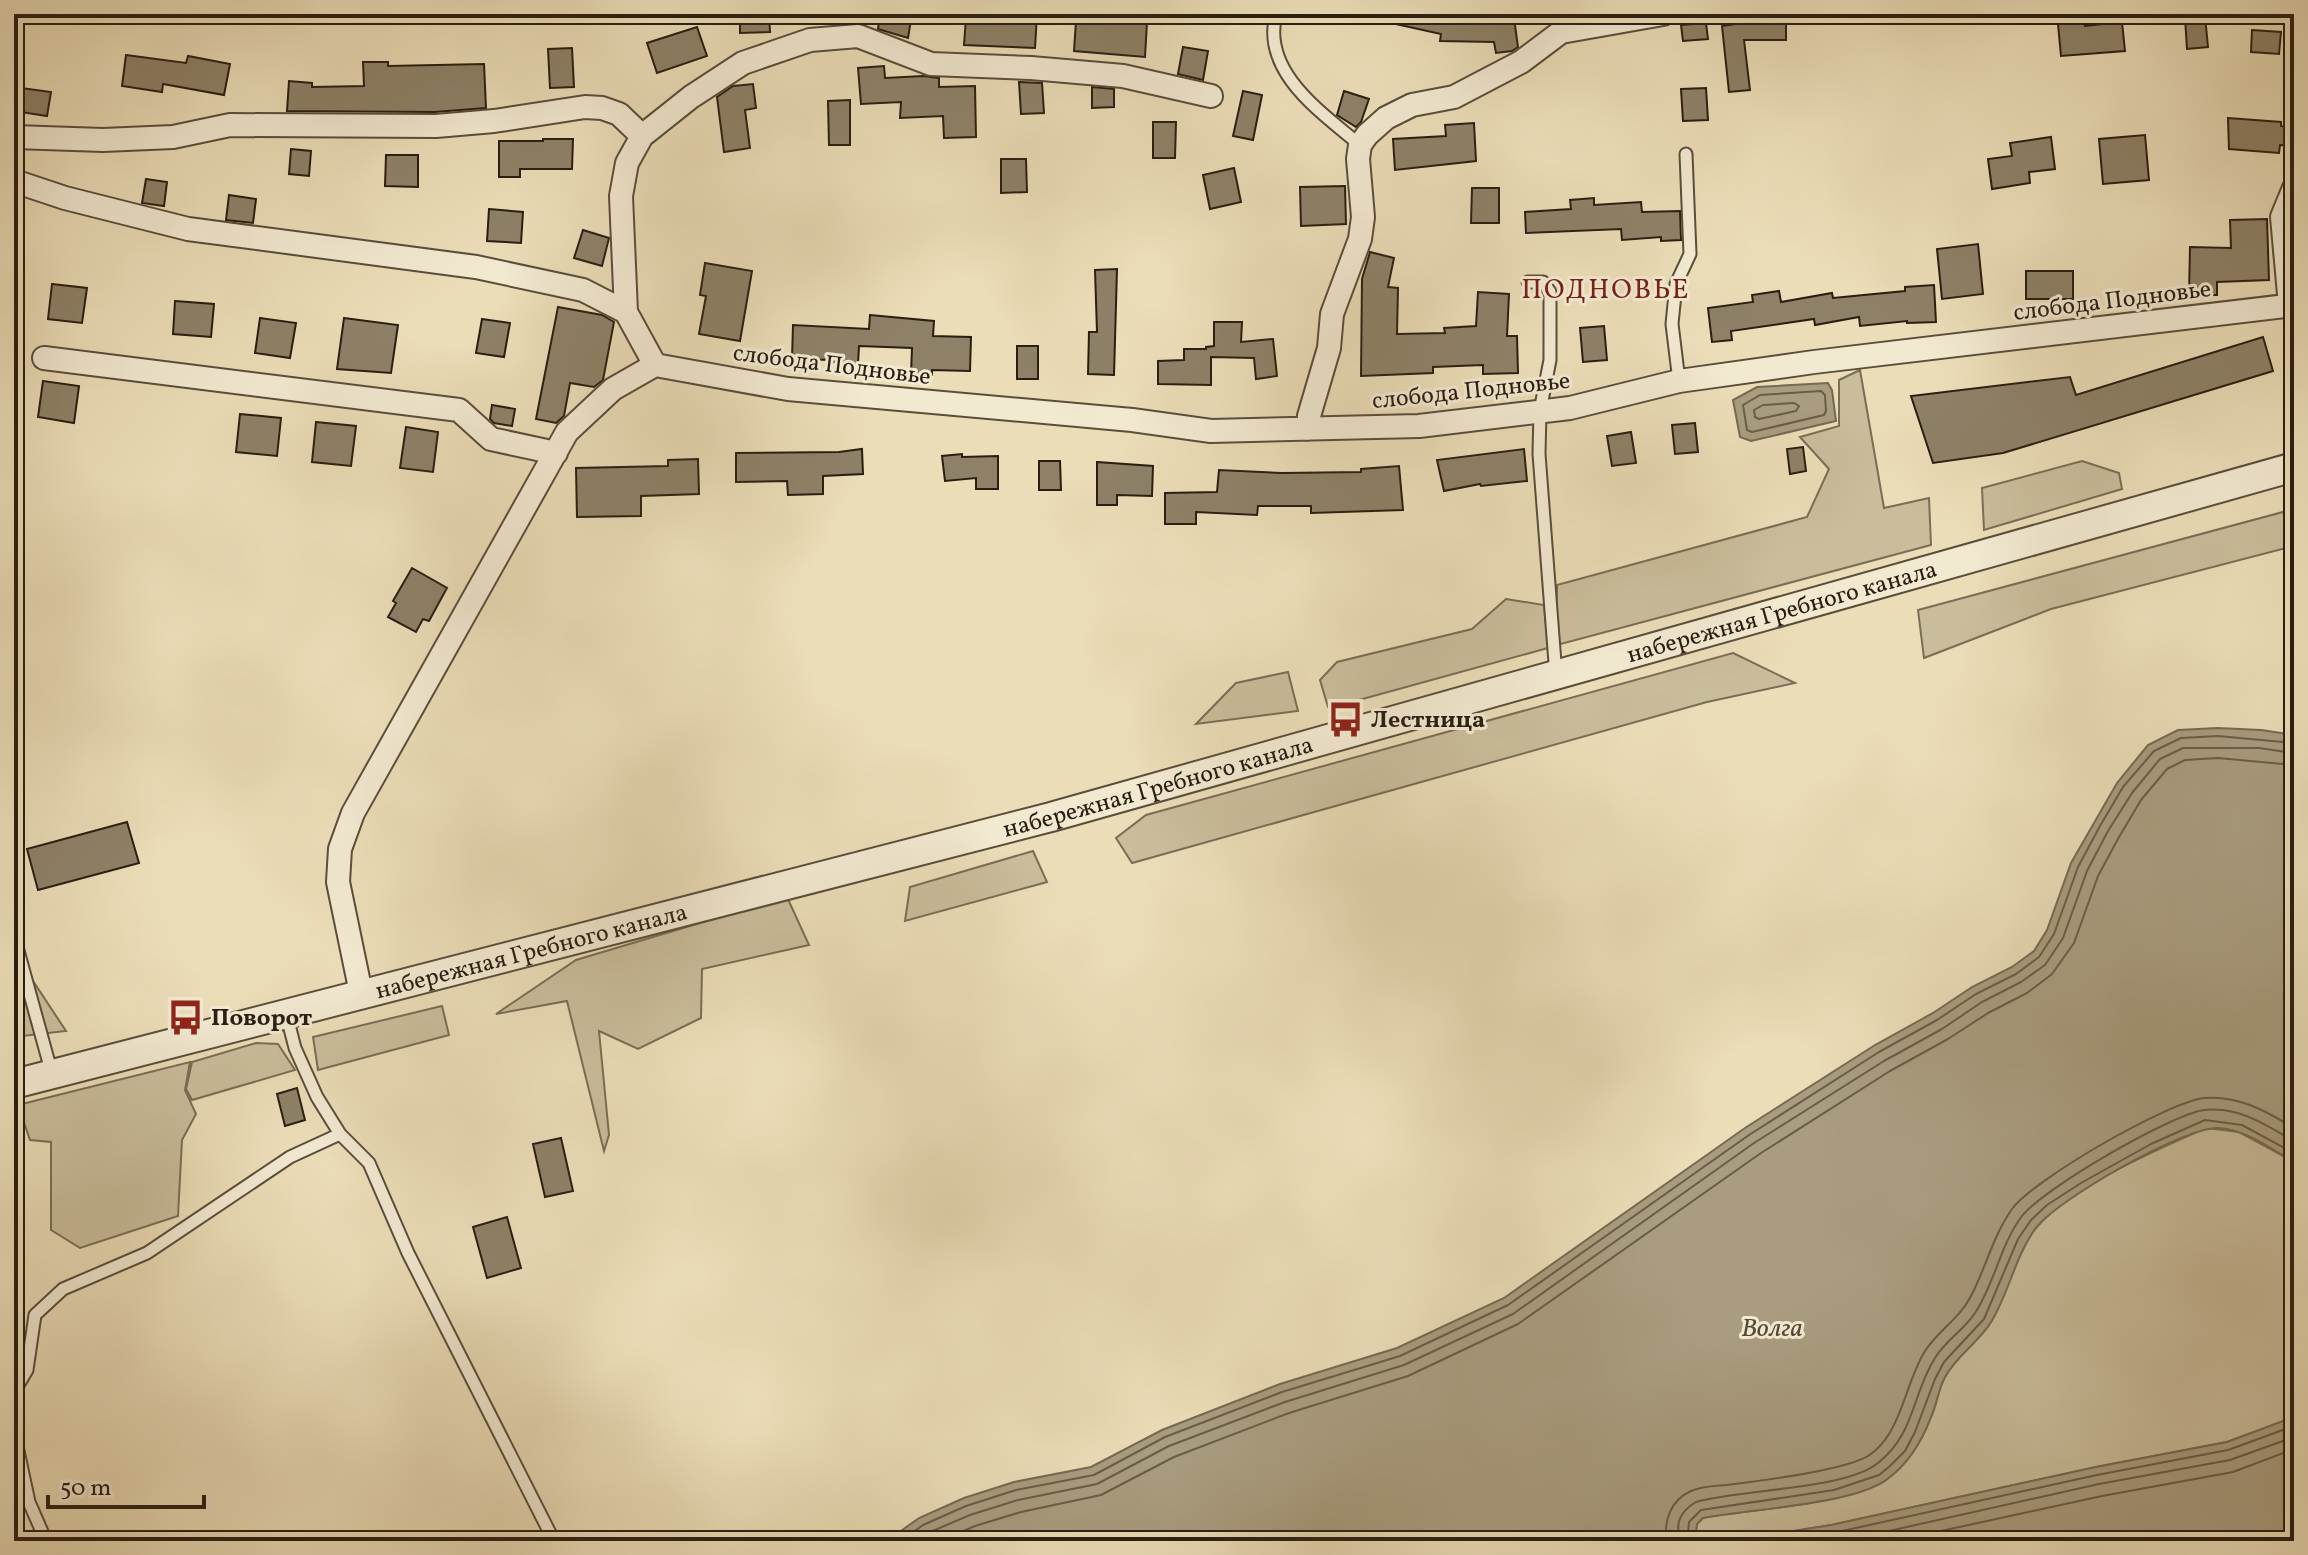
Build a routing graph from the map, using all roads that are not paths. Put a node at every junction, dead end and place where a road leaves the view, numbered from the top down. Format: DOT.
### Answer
graph roads {
  1 [pos="1276,14"];
  2 [pos="1663,14"];
  3 [pos="2276,14"];
  4 [pos="2294,22"];
  5 [pos="1211,96"];
  6 [pos="642,136"];
  7 [pos="14,137"];
  8 [pos="1360,145"];
  9 [pos="1686,154"];
  10 [pos="14,181"];
  11 [pos="2294,188"];
  12 [pos="1528,282"];
  13 [pos="2292,305"];
  14 [pos="626,312"];
  15 [pos="44,358"];
  16 [pos="655,365"];
  17 [pos="1679,381"];
  18 [pos="1540,411"];
  19 [pos="1308,429"];
  20 [pos="556,453"];
  21 [pos="2294,467"];
  22 [pos="1556,677"];
  23 [pos="14,936"];
  24 [pos="361,993"];
  25 [pos="286,1012"];
  26 [pos="52,1074"];
  27 [pos="14,1084"];
  28 [pos="340,1134"];
  29 [pos="14,1392"];
  30 [pos="14,1432"];
  31 [pos="46,1541"];
  32 [pos="554,1541"];
  1 -- 8 [label="lane"];
  2 -- 8 [label="street"];
  3 -- 4 [label="lane"];
  5 -- 6 [label="street"];
  6 -- 7 [label="street"];
  6 -- 14 [label="street"];
  8 -- 19 [label="street"];
  9 -- 17 [label="lane"];
  10 -- 14 [label="street"];
  11 -- 13 [label="street, слобода Подновье"];
  12 -- 18 [label="lane"];
  13 -- 17 [label="street, слобода Подновье"];
  14 -- 16 [label="street"];
  15 -- 20 [label="street"];
  16 -- 19 [label="street, слобода Подновье"];
  16 -- 20 [label="street"];
  17 -- 18 [label="street, слобода Подновье"];
  18 -- 19 [label="street, слобода Подновье"];
  18 -- 22 [label="lane"];
  20 -- 24 [label="street"];
  21 -- 22 [label="street, набережная Гребного канала"];
  22 -- 24 [label="street, набережная Гребного канала"];
  23 -- 26 [label="lane"];
  24 -- 25 [label="street, набережная Гребного канала"];
  25 -- 26 [label="street, набережная Гребного канала"];
  25 -- 28 [label="lane"];
  26 -- 27 [label="street, набережная Гребного канала"];
  28 -- 29 [label="lane"];
  28 -- 32 [label="lane"];
  30 -- 31 [label="lane"];
}
